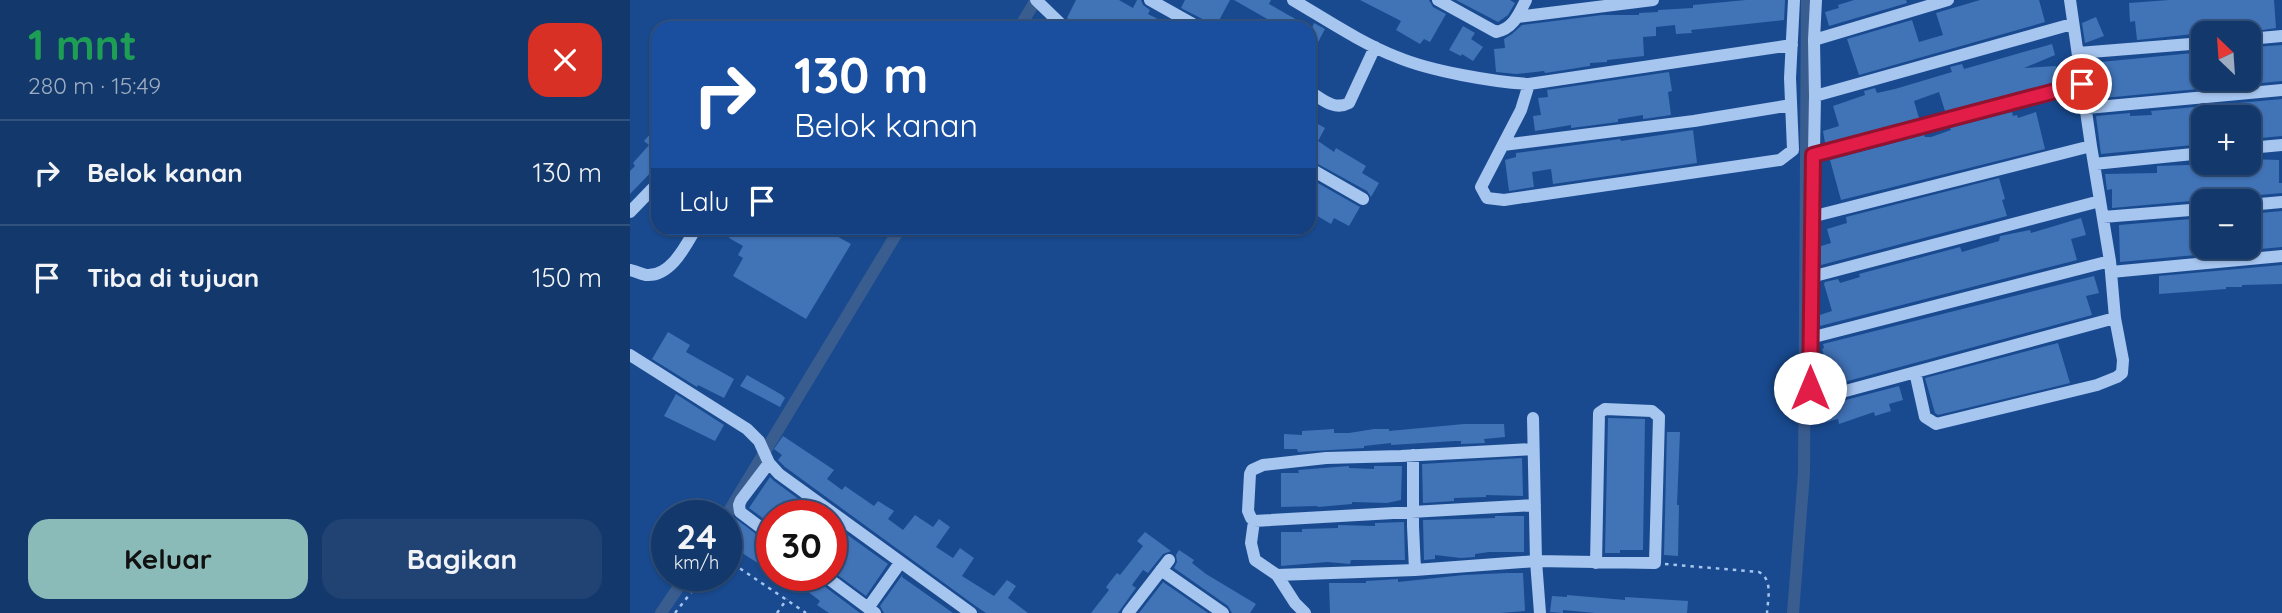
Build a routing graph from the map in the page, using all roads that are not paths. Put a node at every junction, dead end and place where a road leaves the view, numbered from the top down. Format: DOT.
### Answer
graph roads {
  1 [pos="1035,0"];
  2 [pos="1150,0"];
  3 [pos="1293,0"];
  4 [pos="1438,0"];
  5 [pos="1526,0"];
  6 [pos="1653,0"];
  7 [pos="1794,0"];
  8 [pos="1816,0"];
  9 [pos="1948,0"];
  10 [pos="2070,0"];
  11 [pos="1517,17"];
  12 [pos="1057,21"];
  13 [pos="1188,21"];
  14 [pos="2072,24"];
  15 [pos="2282,36"];
  16 [pos="2261,38"];
  17 [pos="1814,40"];
  18 [pos="2191,44"];
  19 [pos="1792,45"];
  20 [pos="1375,47"];
  21 [pos="2078,53"];
  22 [pos="1529,83"];
  23 [pos="2082,84"];
  24 [pos="2282,90"];
  25 [pos="1316,95"];
  26 [pos="1815,96"];
  27 [pos="1791,105"];
  28 [pos="2087,108"];
  29 [pos="1503,145"];
  30 [pos="2282,145"];
  31 [pos="2091,146"];
  32 [pos="2261,147"];
  33 [pos="2191,154"];
  34 [pos="1813,155"];
  35 [pos="2094,164"];
  36 [pos="1316,172"];
  37 [pos="651,190"];
  38 [pos="1363,199"];
  39 [pos="2100,201"];
  40 [pos="2282,202"];
  41 [pos="2261,204"];
  42 [pos="2191,210"];
  43 [pos="630,212"];
  44 [pos="1811,217"];
  45 [pos="2103,217"];
  46 [pos="692,235"];
  47 [pos="2282,256"];
  48 [pos="2111,266"];
  49 [pos="630,270"];
  50 [pos="1811,278"];
  51 [pos="2115,318"];
  52 [pos="1810,338"];
  53 [pos="630,355"];
  54 [pos="1915,372"];
  55 [pos="1533,418"];
  56 [pos="1533,449"];
  57 [pos="1413,455"];
  58 [pos="767,459"];
  59 [pos="1535,505"];
  60 [pos="1412,511"];
  61 [pos="1254,520"];
  62 [pos="756,524"];
  63 [pos="1536,561"];
  64 [pos="1595,563"];
  65 [pos="900,564"];
  66 [pos="1415,570"];
  67 [pos="1277,575"];
  68 [pos="845,591"];
  69 [pos="872,611"];
  70 [pos="971,613"];
  71 [pos="1128,613"];
  72 [pos="1223,613"];
  73 [pos="1305,613"];
  74 [pos="1540,613"];
  1 -- 12 [label="street"];
  2 -- 13 [label="street"];
  3 -- 20 [label="street"];
  4 -- 11 [label="street"];
  5 -- 11 [label="street"];
  6 -- 11 [label="street"];
  7 -- 19 [label="street"];
  8 -- 17 [label="street"];
  9 -- 17 [label="street"];
  10 -- 14 [label="street"];
  14 -- 21 [label="street"];
  14 -- 26 [label="street"];
  15 -- 16 [label="street"];
  17 -- 26 [label="street"];
  18 -- 21 [label="street"];
  19 -- 22 [label="street"];
  19 -- 27 [label="street"];
  20 -- 22 [label="street"];
  20 -- 25 [label="street"];
  21 -- 23 [label="street"];
  22 -- 29 [label="street"];
  23 -- 28 [label="street"];
  23 -- 34 [label="street"];
  24 -- 28 [label="street"];
  26 -- 34 [label="street"];
  27 -- 29 [label="street"];
  27 -- 29 [label="street"];
  28 -- 31 [label="street"];
  30 -- 32 [label="street"];
  31 -- 35 [label="street"];
  31 -- 44 [label="street"];
  33 -- 35 [label="street"];
  34 -- 44 [label="street"];
  35 -- 39 [label="street"];
  36 -- 38 [label="street"];
  37 -- 43 [label="street"];
  39 -- 45 [label="street"];
  39 -- 50 [label="street"];
  40 -- 41 [label="street"];
  42 -- 45 [label="street"];
  44 -- 50 [label="street"];
  45 -- 48 [label="street"];
  46 -- 49 [label="street"];
  47 -- 48 [label="street"];
  48 -- 51 [label="street"];
  48 -- 52 [label="street"];
  50 -- 52 [label="street"];
  51 -- 54 [label="street"];
  51 -- 54 [label="street"];
  52 -- 54 [label="street"];
  53 -- 58 [label="street"];
  55 -- 56 [label="street"];
  56 -- 57 [label="street"];
  56 -- 59 [label="street"];
  57 -- 60 [label="street"];
  57 -- 61 [label="street"];
  58 -- 62 [label="street"];
  58 -- 65 [label="street"];
  59 -- 60 [label="street"];
  59 -- 63 [label="street"];
  60 -- 61 [label="street"];
  60 -- 66 [label="street"];
  61 -- 67 [label="street"];
  63 -- 64 [label="street"];
  63 -- 66 [label="street"];
  63 -- 74 [label="street"];
  64 -- 64 [label="street"];
  65 -- 69 [label="street"];
  65 -- 70 [label="street"];
  66 -- 67 [label="street"];
  67 -- 73 [label="street"];
  68 -- 69 [label="street"];
  71 -- 72 [label="street"];
}
